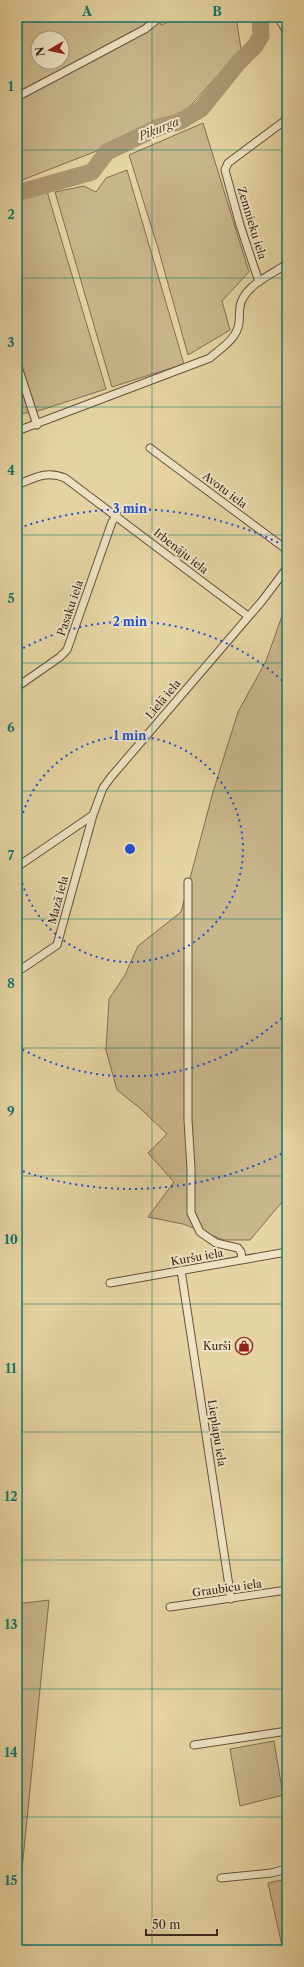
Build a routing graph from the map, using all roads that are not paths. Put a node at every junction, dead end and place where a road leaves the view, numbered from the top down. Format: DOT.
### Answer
graph roads {
  1 [pos="160,17"];
  2 [pos="278,17"];
  3 [pos="287,32"];
  4 [pos="17,97"];
  5 [pos="287,119"];
  6 [pos="287,264"];
  7 [pos="259,282"];
  8 [pos="17,364"];
  9 [pos="37,425"];
  10 [pos="17,431"];
  11 [pos="150,448"];
  12 [pos="17,485"];
  13 [pos="117,515"];
  14 [pos="287,550"];
  15 [pos="287,568"];
  16 [pos="248,616"];
  17 [pos="17,687"];
  18 [pos="93,815"];
  19 [pos="17,867"];
  20 [pos="188,882"];
  21 [pos="17,972"];
  22 [pos="287,1252"];
  23 [pos="242,1260"];
  24 [pos="181,1270"];
  25 [pos="110,1283"];
  26 [pos="287,1590"];
  27 [pos="231,1599"];
  28 [pos="170,1607"];
  29 [pos="287,1731"];
  30 [pos="194,1745"];
  31 [pos="287,1869"];
  32 [pos="221,1878"];
  1 -- 4 [label="street"];
  2 -- 3 [label="street"];
  5 -- 7 [label="street, Zemnieku iela"];
  6 -- 7 [label="street"];
  7 -- 9 [label="street"];
  8 -- 9 [label="street"];
  9 -- 10 [label="street"];
  11 -- 14 [label="street, Avotu iela"];
  12 -- 13 [label="street, Irbenāju iela"];
  13 -- 16 [label="street, Irbenāju iela"];
  13 -- 17 [label="street, Pasaku iela"];
  15 -- 16 [label="street, Lielā iela"];
  16 -- 18 [label="street, Lielā iela"];
  18 -- 19 [label="street"];
  18 -- 21 [label="street, Mazā iela"];
  20 -- 23 [label="street"];
  22 -- 23 [label="street, Kuršu iela"];
  23 -- 24 [label="street, Kuršu iela"];
  24 -- 25 [label="street, Kuršu iela"];
  24 -- 27 [label="street, Lieplapu iela"];
  26 -- 27 [label="street, Graubicu iela"];
  27 -- 28 [label="street, Graubicu iela"];
  29 -- 30 [label="street"];
  31 -- 32 [label="street"];
}
